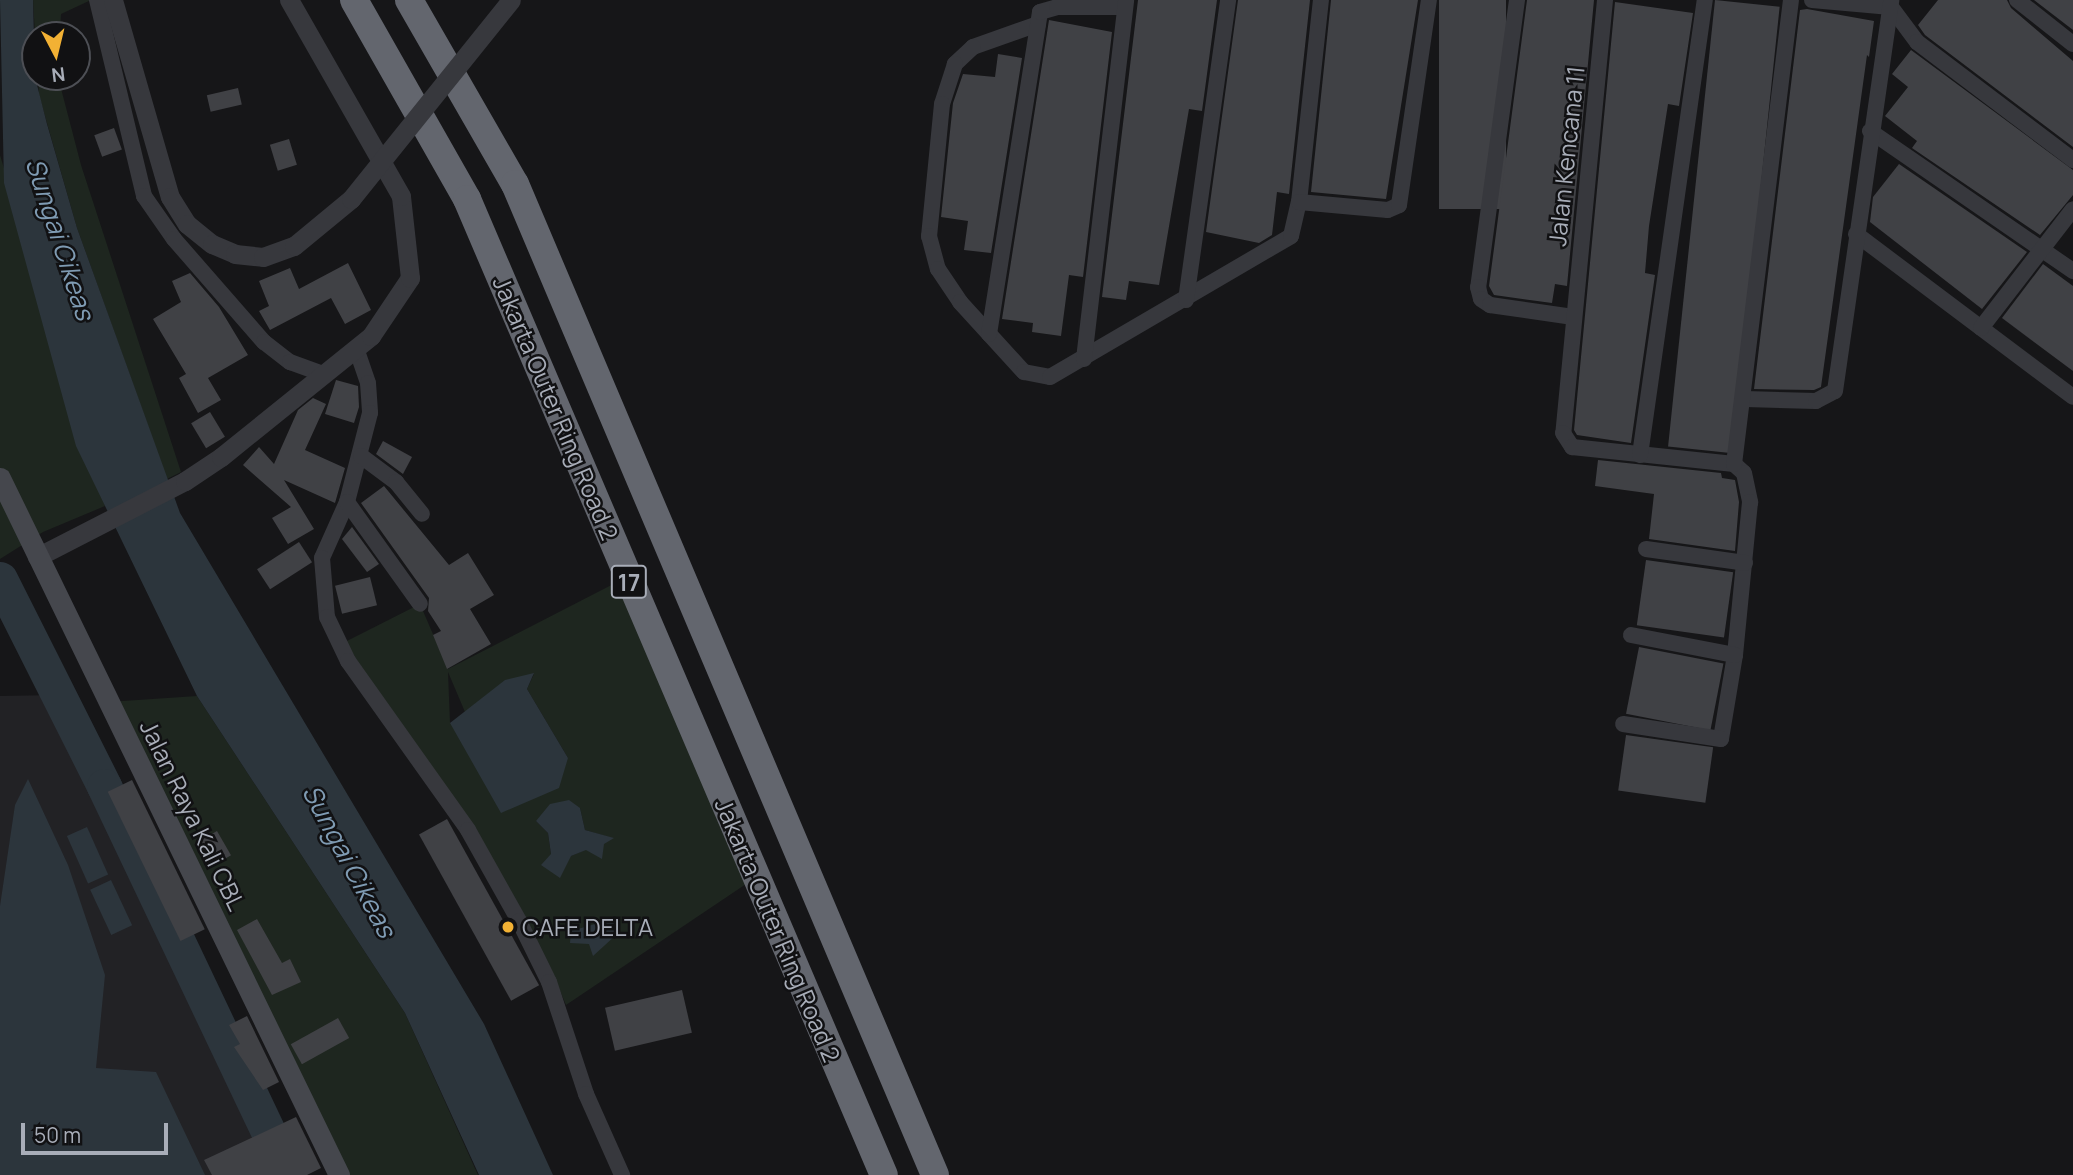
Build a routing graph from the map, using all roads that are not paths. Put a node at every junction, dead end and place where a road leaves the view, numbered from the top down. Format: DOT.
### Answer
graph roads {
  1 [pos="97,0"];
  2 [pos="113,0"];
  3 [pos="289,0"];
  4 [pos="354,0"];
  5 [pos="409,0"];
  6 [pos="511,0"];
  7 [pos="1228,0"];
  8 [pos="1321,0"];
  9 [pos="1429,0"];
  10 [pos="1517,0"];
  11 [pos="1605,0"];
  12 [pos="1705,0"];
  13 [pos="1791,0"];
  14 [pos="1812,0"];
  15 [pos="2017,0"];
  16 [pos="1126,3"];
  17 [pos="1891,4"];
  18 [pos="1038,24"];
  19 [pos="2073,44"];
  20 [pos="1870,131"];
  21 [pos="2073,160"];
  22 [pos="1298,202"];
  23 [pos="2073,209"];
  24 [pos="1856,234"];
  25 [pos="2043,247"];
  26 [pos="2073,271"];
  27 [pos="1186,300"];
  28 [pos="1573,317"];
  29 [pos="1981,328"];
  30 [pos="989,334"];
  31 [pos="356,348"];
  32 [pos="1084,359"];
  33 [pos="321,373"];
  34 [pos="2073,397"];
  35 [pos="1745,399"];
  36 [pos="361,456"];
  37 [pos="1640,456"];
  38 [pos="1734,464"];
  39 [pos="0,478"];
  40 [pos="347,502"];
  41 [pos="422,514"];
  42 [pos="1646,549"];
  43 [pos="37,557"];
  44 [pos="1745,563"];
  45 [pos="420,604"];
  46 [pos="1631,635"];
  47 [pos="1735,655"];
  48 [pos="1623,724"];
  49 [pos="339,1175"];
  50 [pos="622,1175"];
  51 [pos="884,1175"];
  52 [pos="935,1175"];
  1 -- 33 [label="street"];
  2 -- 6 [label="street, bridge"];
  3 -- 31 [label="street"];
  4 -- 51 [label="highway, Jakarta Outer Ring Road 2 / 17"];
  5 -- 52 [label="highway, Jakarta Outer Ring Road 2 / 17"];
  7 -- 27 [label="street"];
  8 -- 22 [label="street"];
  9 -- 22 [label="street"];
  10 -- 28 [label="street"];
  11 -- 28 [label="street, Jalan Kencana 11"];
  12 -- 37 [label="street"];
  13 -- 35 [label="street"];
  14 -- 17 [label="street"];
  15 -- 19 [label="street"];
  16 -- 18 [label="street"];
  16 -- 32 [label="street"];
  17 -- 20 [label="street"];
  17 -- 21 [label="street"];
  18 -- 30 [label="street"];
  18 -- 30 [label="street"];
  20 -- 24 [label="street"];
  20 -- 25 [label="street"];
  22 -- 27 [label="street"];
  23 -- 25 [label="street"];
  24 -- 29 [label="street"];
  24 -- 35 [label="street"];
  25 -- 26 [label="street"];
  25 -- 29 [label="street"];
  27 -- 32 [label="street"];
  28 -- 37 [label="street, Jalan Kencana 11"];
  29 -- 34 [label="street"];
  30 -- 32 [label="street"];
  31 -- 33 [label="street"];
  31 -- 36 [label="street"];
  33 -- 43 [label="street"];
  35 -- 38 [label="street"];
  36 -- 40 [label="street"];
  36 -- 41 [label="street"];
  37 -- 38 [label="street"];
  38 -- 44 [label="street"];
  39 -- 43 [label="main road, Jalan Raya Kali CBL"];
  40 -- 45 [label="street"];
  40 -- 50 [label="street"];
  42 -- 44 [label="street"];
  43 -- 49 [label="main road, Jalan Raya Kali CBL"];
  44 -- 47 [label="street"];
  46 -- 47 [label="street"];
  47 -- 48 [label="street"];
}
